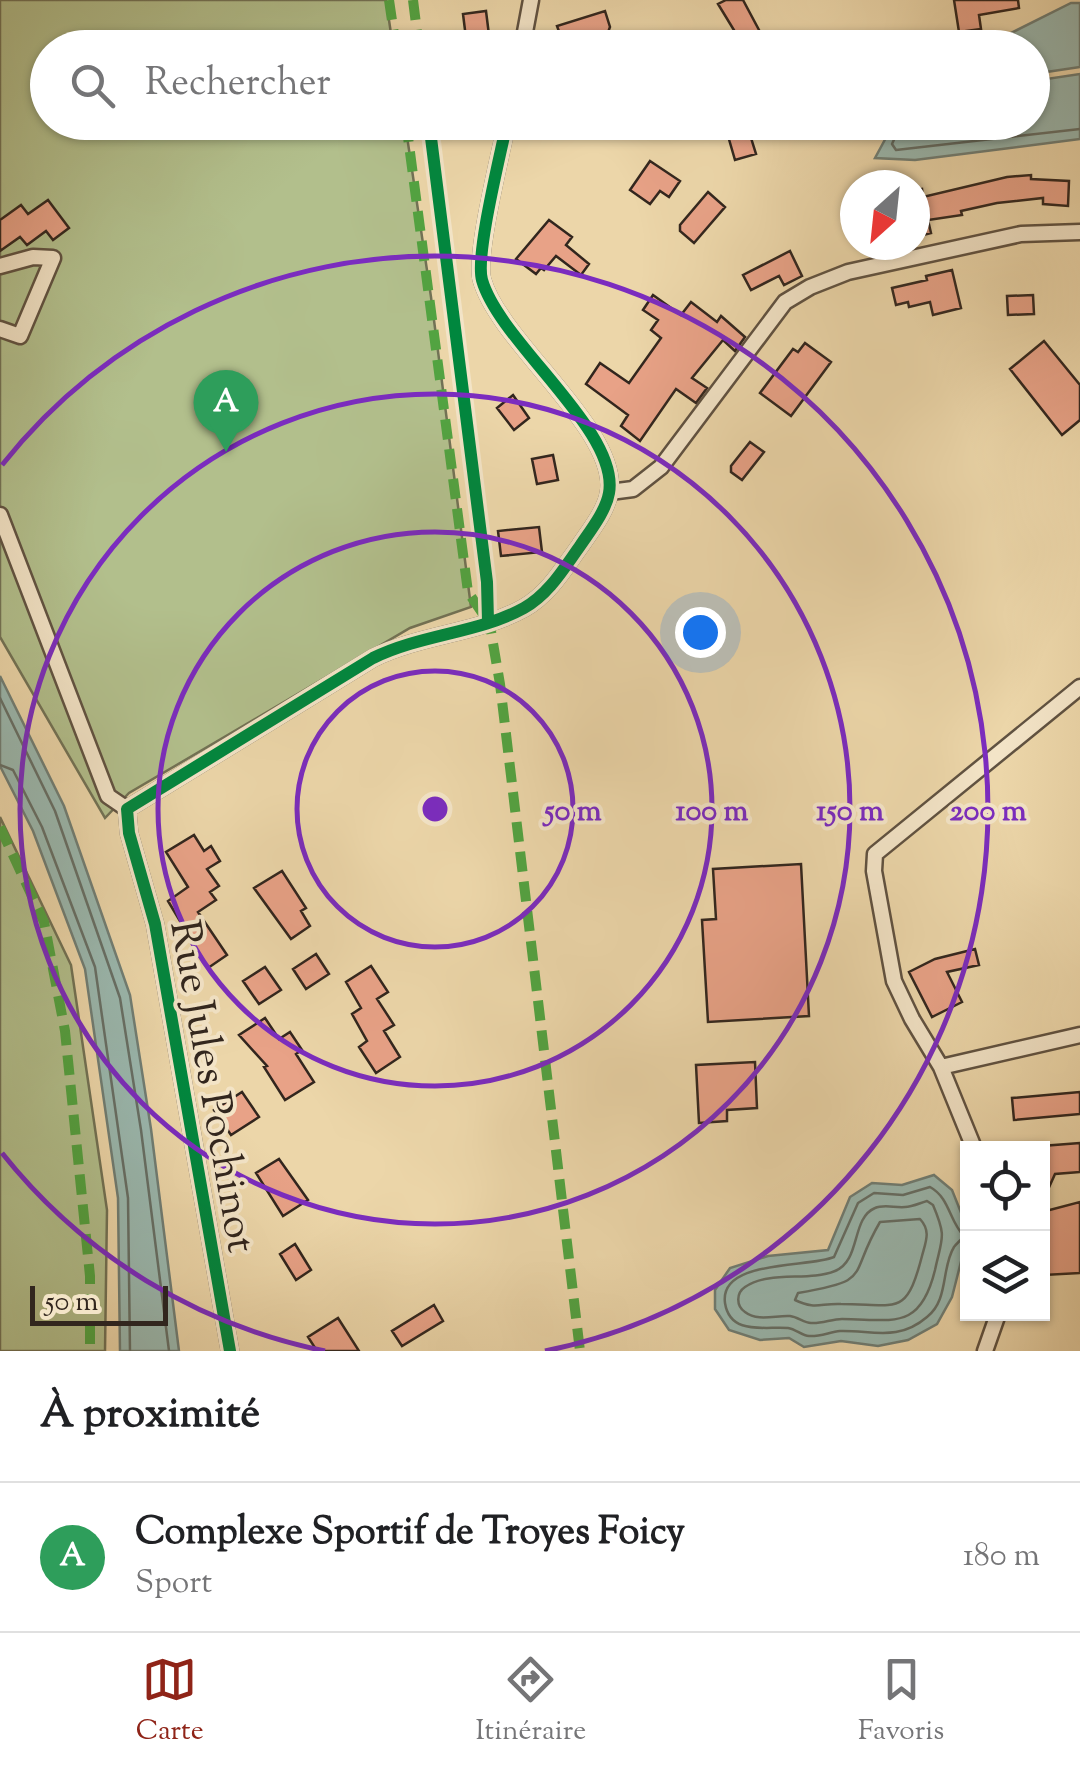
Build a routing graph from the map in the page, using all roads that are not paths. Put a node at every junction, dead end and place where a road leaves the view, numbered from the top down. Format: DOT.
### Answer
graph roads {
  1 [pos="531,0"];
  2 [pos="525,30"];
  3 [pos="504,140"];
  4 [pos="1080,232"];
  5 [pos="0,266"];
  6 [pos="0,330"];
  7 [pos="610,492"];
  8 [pos="0,515"];
  9 [pos="1080,688"];
  10 [pos="127,809"];
  11 [pos="1080,1035"];
  12 [pos="941,1066"];
  13 [pos="971,1141"];
  14 [pos="996,1321"];
  15 [pos="230,1351"];
  16 [pos="985,1351"];
  1 -- 2 [label="street"];
  3 -- 7 [label="street"];
  4 -- 7 [label="street"];
  5 -- 6 [label="street"];
  7 -- 10 [label="street"];
  8 -- 10 [label="street"];
  9 -- 12 [label="street"];
  10 -- 15 [label="street, Rue Jules Pochinot"];
  11 -- 12 [label="street"];
  12 -- 13 [label="street"];
  14 -- 16 [label="street"];
}
